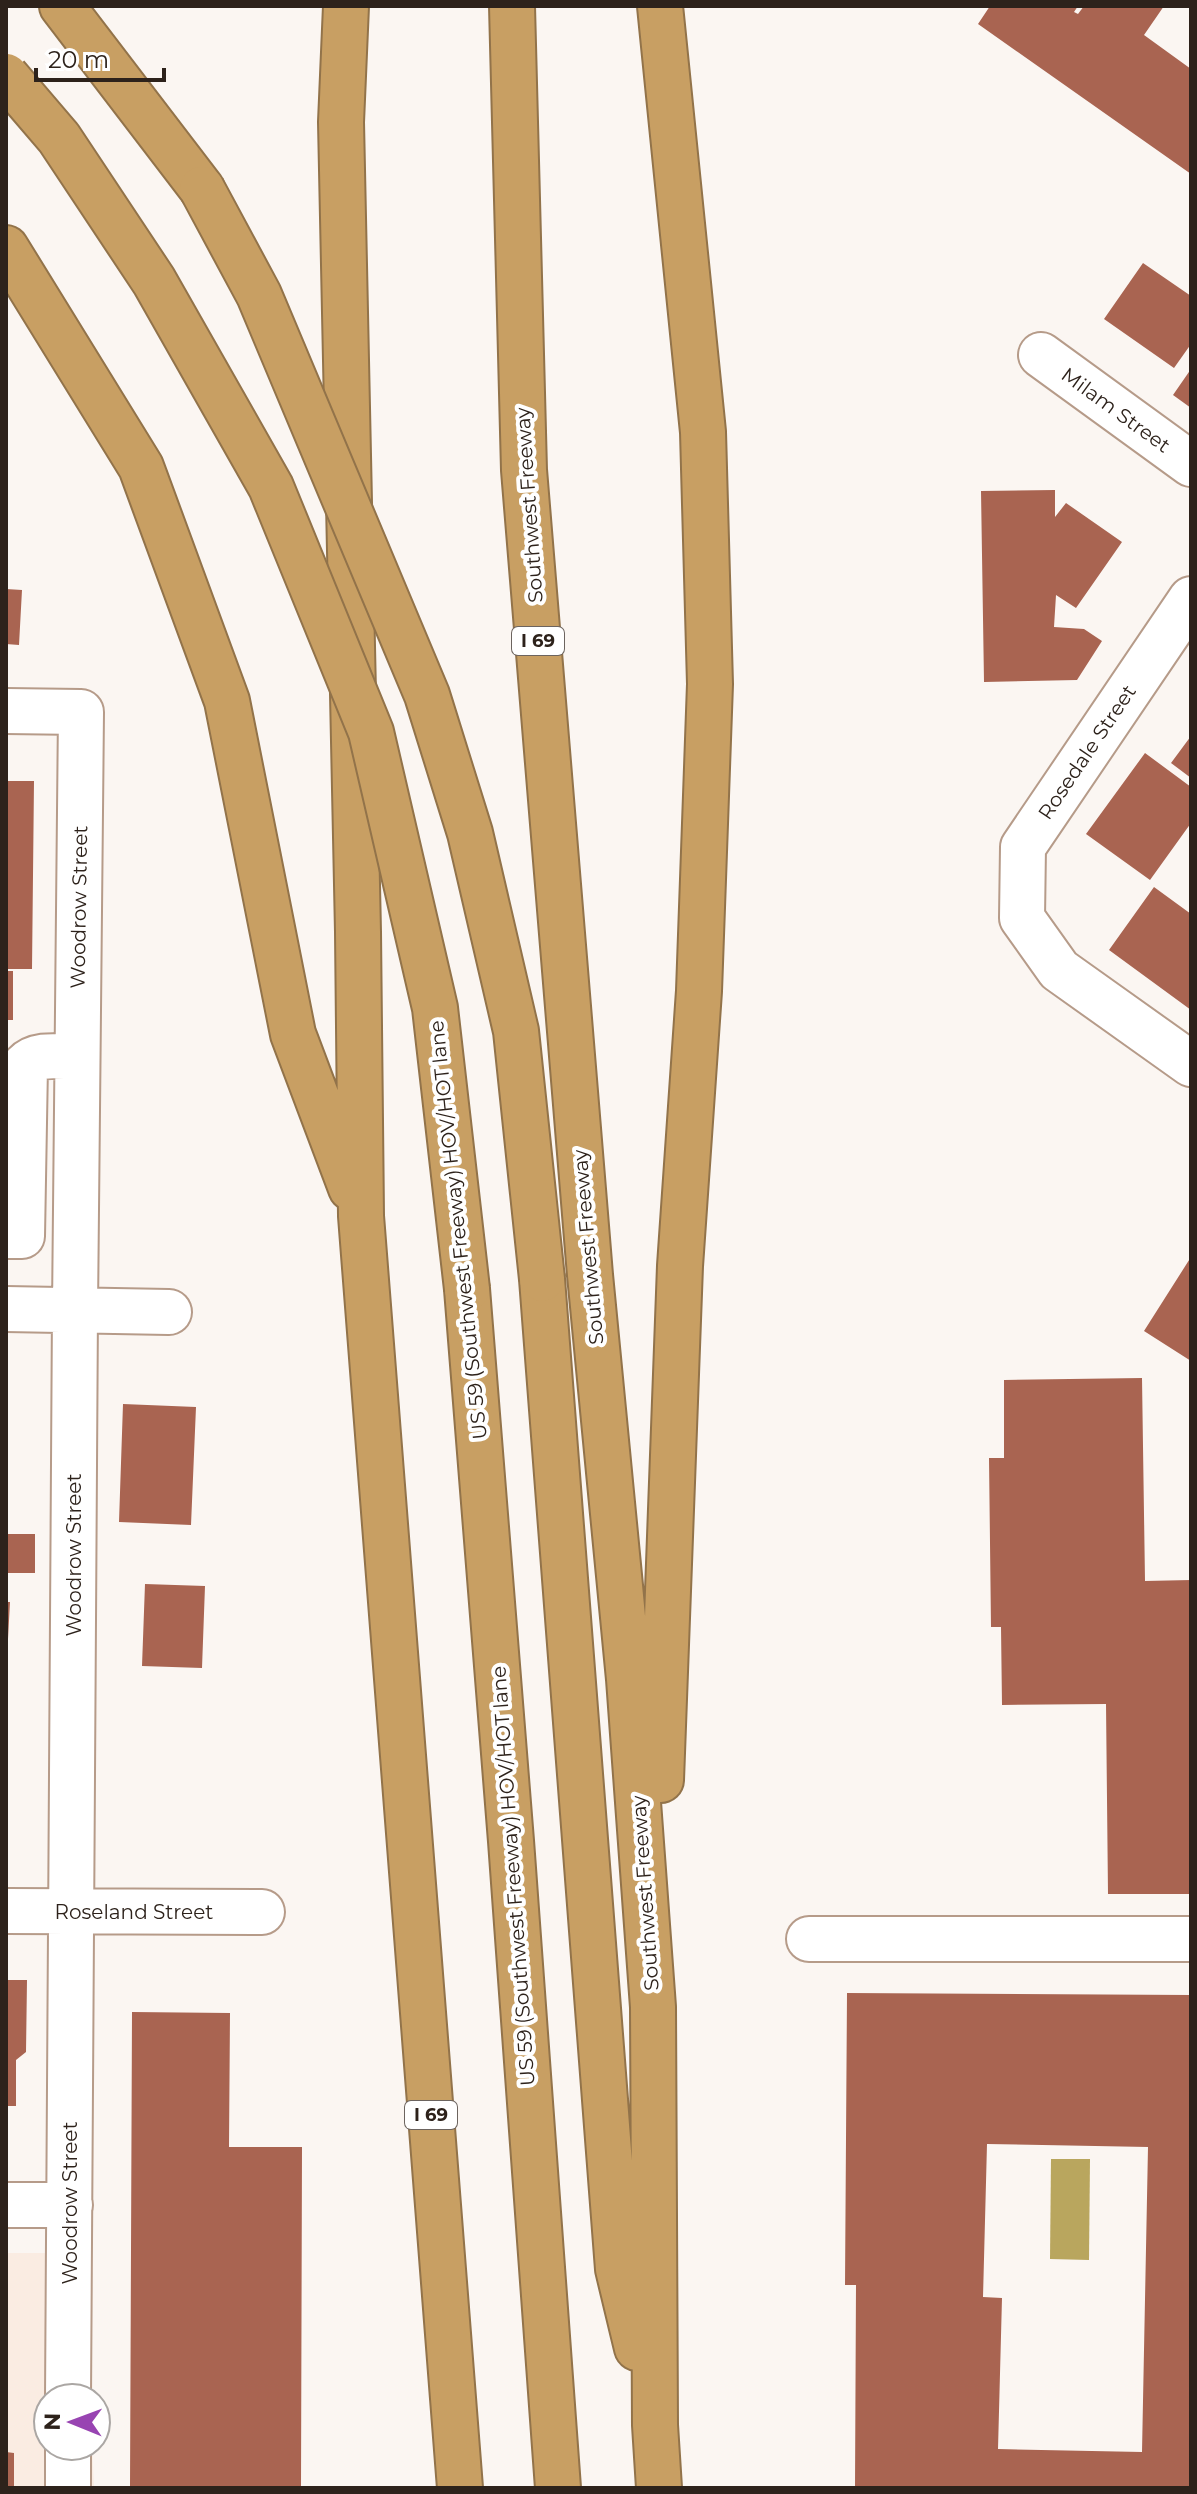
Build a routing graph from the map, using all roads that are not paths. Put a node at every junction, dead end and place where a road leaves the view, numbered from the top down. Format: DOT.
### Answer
graph roads {
  1 [pos="62,6"];
  2 [pos="90,6"];
  3 [pos="346,6"];
  4 [pos="512,6"];
  5 [pos="660,6"];
  6 [pos="6,76"];
  7 [pos="202,189"];
  8 [pos="6,248"];
  9 [pos="1041,355"];
  10 [pos="1191,464"];
  11 [pos="1191,599"];
  12 [pos="6,711"];
  13 [pos="77,1057"];
  14 [pos="1191,1064"];
  15 [pos="23,1148"];
  16 [pos="76,1149"];
  17 [pos="361,1216"];
  18 [pos="14,1236"];
  19 [pos="75,1237"];
  20 [pos="6,1309"];
  21 [pos="75,1309"];
  22 [pos="169,1312"];
  23 [pos="6,1911"];
  24 [pos="72,1911"];
  25 [pos="262,1912"];
  26 [pos="809,1939"];
  27 [pos="1191,1939"];
  28 [pos="653,2007"];
  29 [pos="6,2205"];
  30 [pos="70,2205"];
  31 [pos="68,2382"];
  32 [pos="655,2425"];
  33 [pos="68,2462"];
  34 [pos="68,2488"];
  35 [pos="460,2488"];
  36 [pos="558,2488"];
  37 [pos="659,2488"];
  1 -- 7 [label="highway"];
  2 -- 7 [label="highway"];
  3 -- 17 [label="highway, I 69"];
  4 -- 28 [label="highway, Southwest Freeway / I 69"];
  5 -- 28 [label="highway"];
  6 -- 36 [label="highway, US 59 (Southwest Freeway) HOV/HOT lane, bridge"];
  7 -- 32 [label="highway, bridge"];
  8 -- 17 [label="highway"];
  9 -- 10 [label="street, Milam Street"];
  11 -- 14 [label="street, Rosedale Street"];
  12 -- 13 [label="street, Woodrow Street"];
  13 -- 15 [label="street"];
  13 -- 16 [label="street, Woodrow Street"];
  15 -- 16 [label="street"];
  15 -- 18 [label="street"];
  16 -- 19 [label="street, Woodrow Street"];
  17 -- 35 [label="highway, I 69"];
  18 -- 19 [label="street"];
  19 -- 21 [label="street, Woodrow Street"];
  20 -- 21 [label="street"];
  21 -- 22 [label="street"];
  21 -- 24 [label="street, Woodrow Street"];
  23 -- 24 [label="street, Roseland Street"];
  24 -- 25 [label="street, Roseland Street"];
  24 -- 30 [label="street, Woodrow Street"];
  26 -- 27 [label="street"];
  28 -- 32 [label="highway, Southwest Freeway / I 69"];
  29 -- 30 [label="street"];
  30 -- 31 [label="street, Woodrow Street"];
  32 -- 37 [label="highway, Southwest Freeway / I 69"];
  33 -- 34 [label="street"];
}
